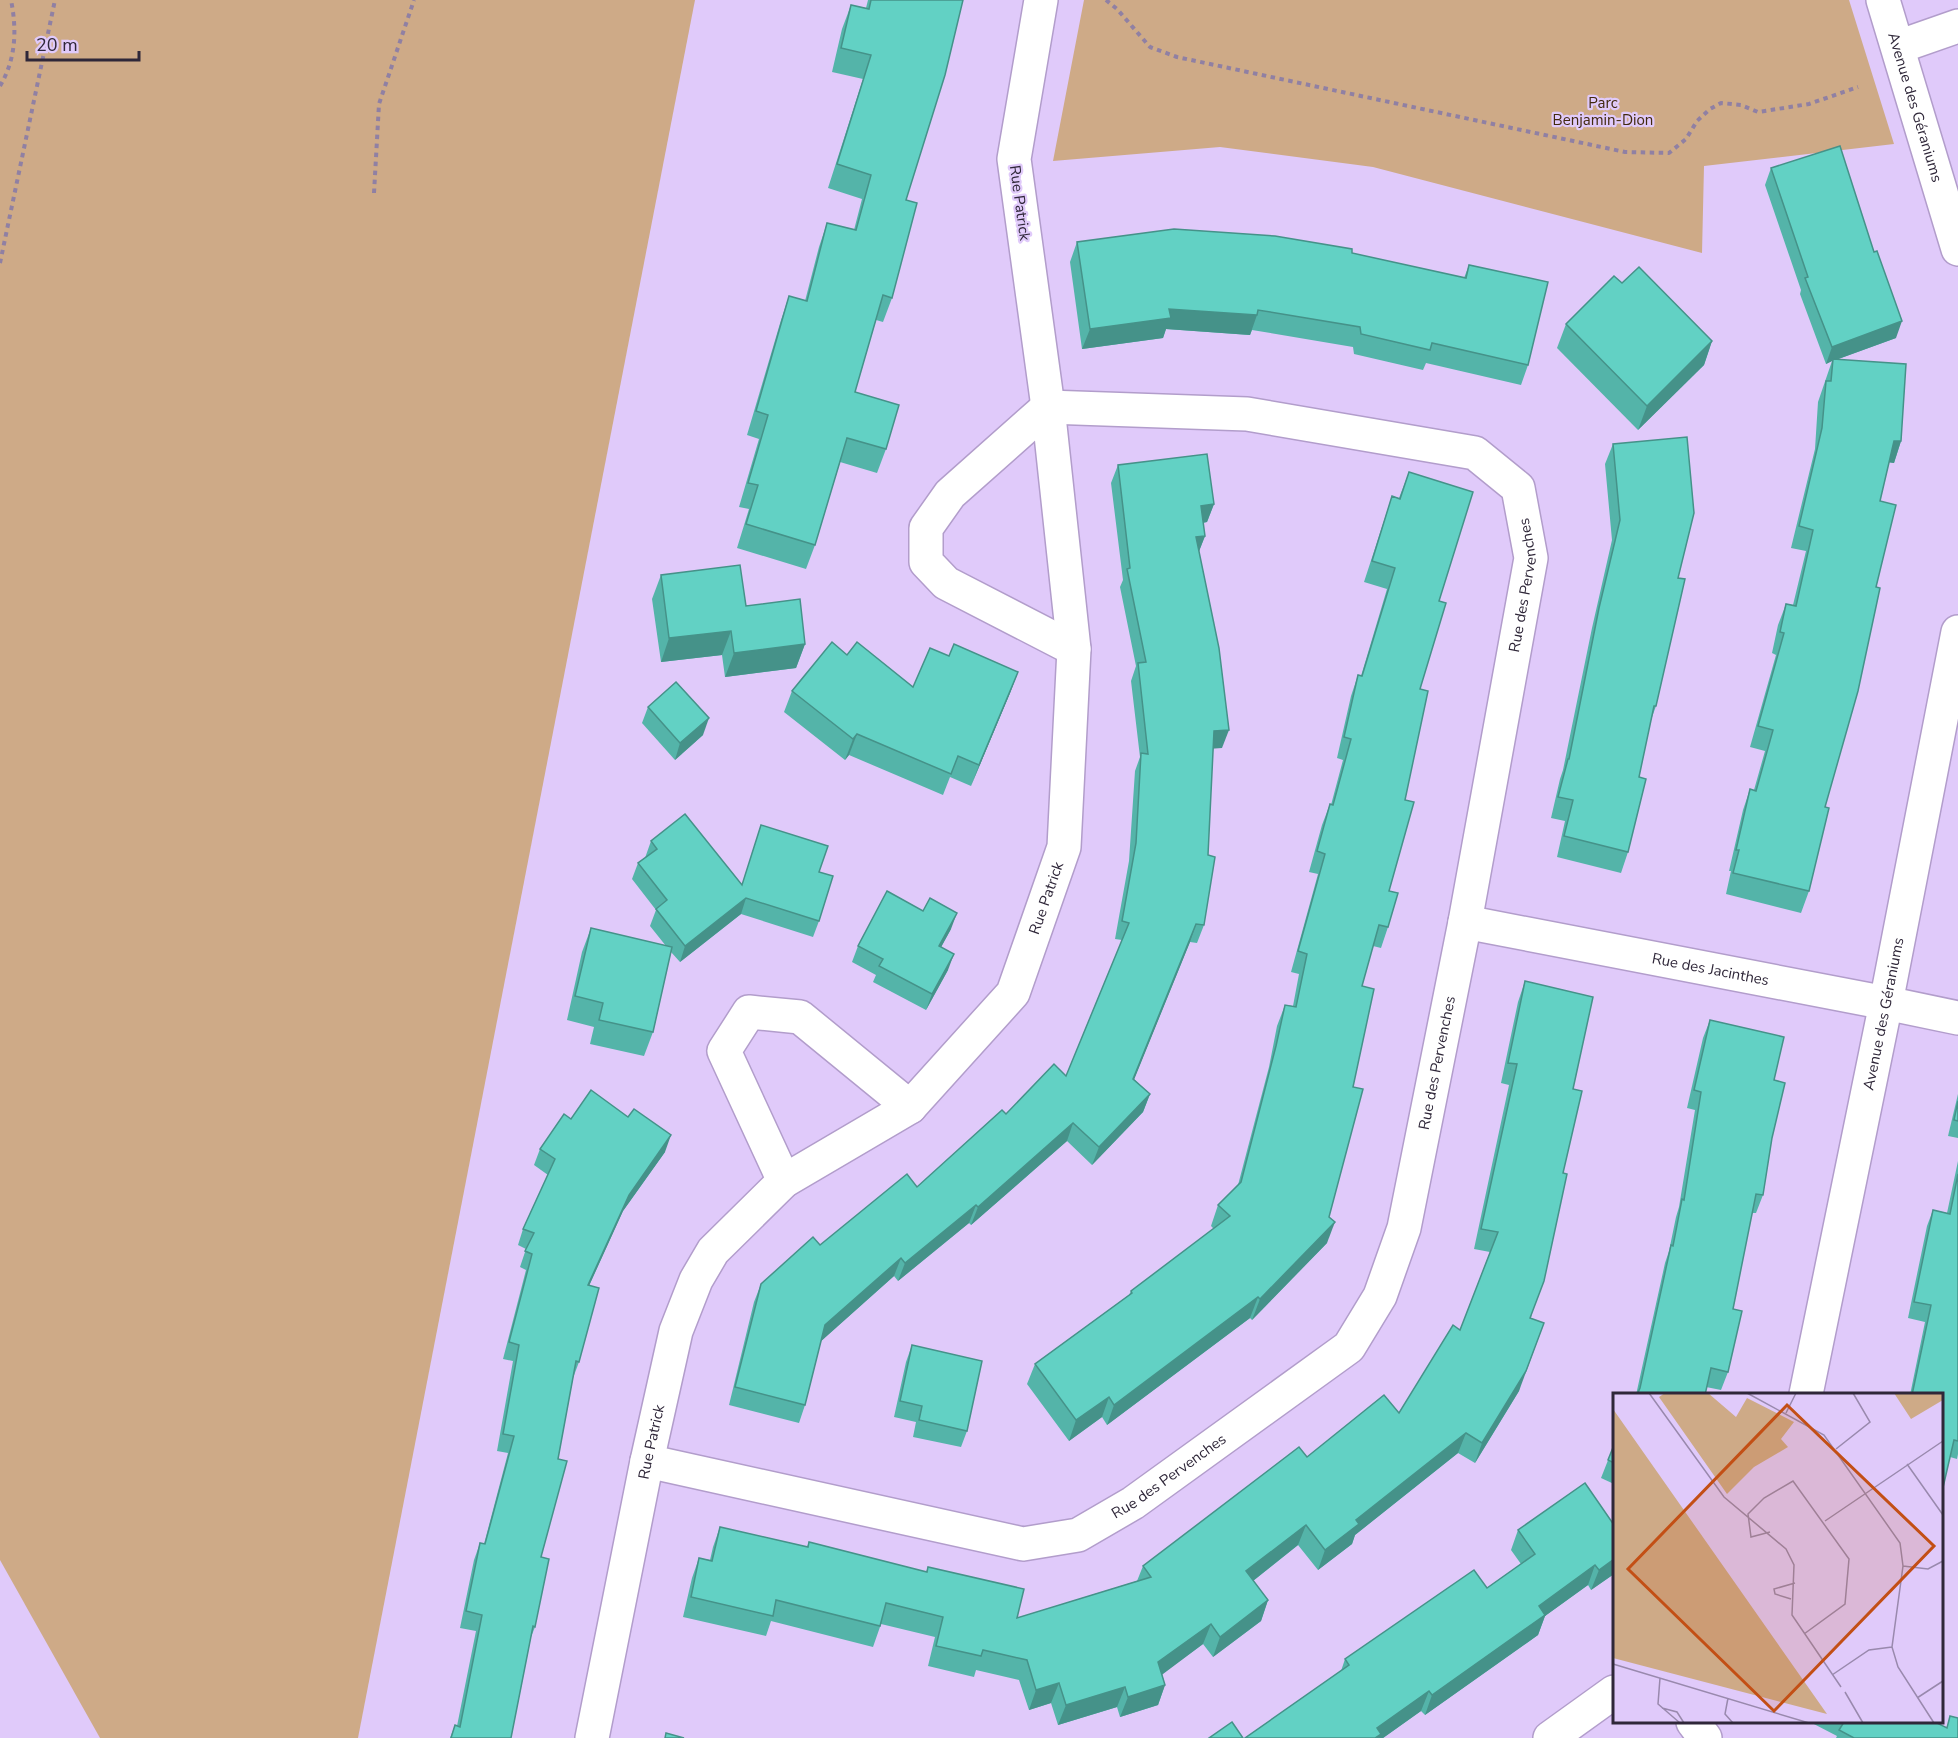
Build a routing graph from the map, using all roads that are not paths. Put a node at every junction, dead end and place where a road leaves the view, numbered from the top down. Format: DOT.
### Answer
graph roads {
  1 [pos="1041,0"];
  2 [pos="1883,0"];
  3 [pos="1958,27"];
  4 [pos="1898,47"];
  5 [pos="1958,249"];
  6 [pos="1048,407"];
  7 [pos="1958,632"];
  8 [pos="1074,649"];
  9 [pos="1465,922"];
  10 [pos="1886,1003"];
  11 [pos="1958,1018"];
  12 [pos="910,1107"];
  13 [pos="784,1181"];
  14 [pos="1806,1393"];
  15 [pos="647,1461"];
  16 [pos="1613,1693"];
  17 [pos="1694,1723"];
  18 [pos="592,1738"];
  19 [pos="1550,1738"];
  20 [pos="1705,1738"];
  1 -- 6 [label="street, Rue Patrick"];
  2 -- 4 [label="street, Avenue des Géraniums"];
  3 -- 4 [label="street"];
  4 -- 5 [label="street, Avenue des Géraniums"];
  6 -- 8 [label="street, Rue Patrick"];
  6 -- 8 [label="street"];
  6 -- 9 [label="street, Rue des Pervenches"];
  7 -- 10 [label="street, Avenue des Géraniums"];
  8 -- 12 [label="street, Rue Patrick"];
  9 -- 10 [label="street, Rue des Jacinthes"];
  9 -- 15 [label="street, Rue des Pervenches"];
  10 -- 11 [label="street, Rue des Jacinthes"];
  10 -- 14 [label="street, Avenue des Géraniums"];
  12 -- 13 [label="street, Rue Patrick"];
  12 -- 13 [label="street"];
  13 -- 15 [label="street, Rue Patrick"];
  15 -- 18 [label="street, Rue Patrick"];
  16 -- 19 [label="street"];
  17 -- 20 [label="street"];
}
